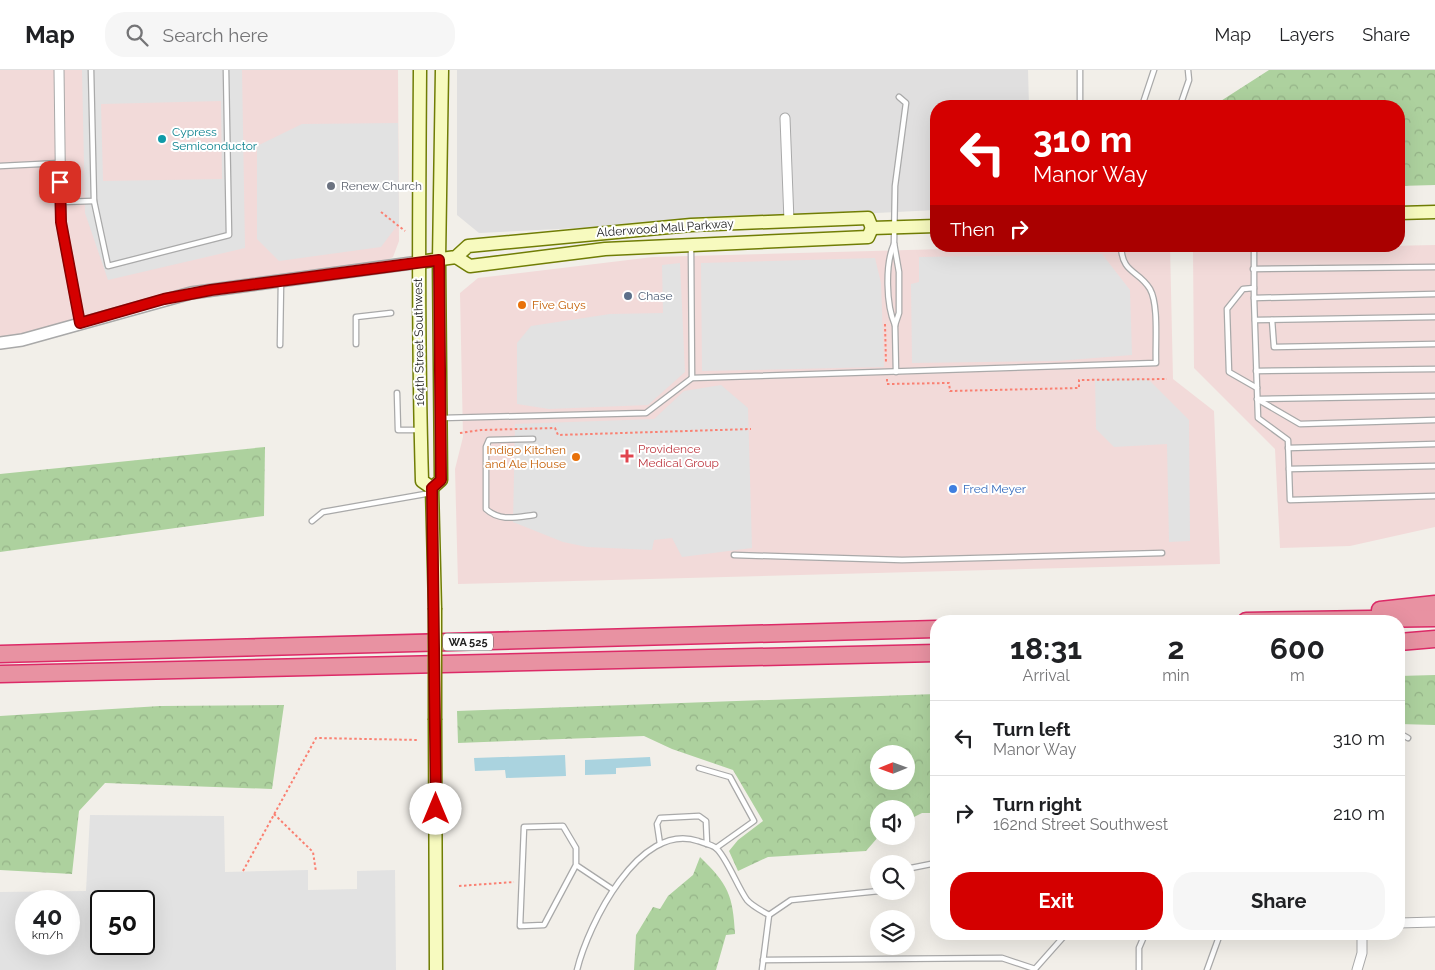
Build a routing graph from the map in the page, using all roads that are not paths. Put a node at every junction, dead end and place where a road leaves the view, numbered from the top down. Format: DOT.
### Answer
graph roads {
  1 [pos="59,70"];
  2 [pos="91,70"];
  3 [pos="226,70"];
  4 [pos="420,70"];
  5 [pos="442,70"];
  6 [pos="1080,70"];
  7 [pos="1154,70"];
  8 [pos="1188,70"];
  9 [pos="899,97"];
  10 [pos="1080,100"];
  11 [pos="1144,100"];
  12 [pos="1182,100"];
  13 [pos="785,118"];
  14 [pos="60,163"];
  15 [pos="0,166"];
  16 [pos="94,201"];
  17 [pos="60,202"];
  18 [pos="1435,212"];
  19 [pos="1405,213"];
  20 [pos="789,221"];
  21 [pos="930,226"];
  22 [pos="895,227"];
  23 [pos="872,228"];
  24 [pos="691,243"];
  25 [pos="894,243"];
  26 [pos="1122,252"];
  27 [pos="1254,252"];
  28 [pos="456,257"];
  29 [pos="439,260"];
  30 [pos="419,262"];
  31 [pos="1435,267"];
  32 [pos="1254,269"];
  33 [pos="280,280"];
  34 [pos="1254,288"];
  35 [pos="1435,294"];
  36 [pos="1254,298"];
  37 [pos="391,313"];
  38 [pos="1435,317"];
  39 [pos="1255,320"];
  40 [pos="1272,320"];
  41 [pos="80,323"];
  42 [pos="895,325"];
  43 [pos="0,343"];
  44 [pos="356,344"];
  45 [pos="1435,344"];
  46 [pos="280,345"];
  47 [pos="1435,369"];
  48 [pos="896,372"];
  49 [pos="1256,372"];
  50 [pos="692,378"];
  51 [pos="1257,388"];
  52 [pos="396,393"];
  53 [pos="1435,396"];
  54 [pos="1257,399"];
  55 [pos="442,418"];
  56 [pos="1435,420"];
  57 [pos="421,430"];
  58 [pos="534,439"];
  59 [pos="1435,444"];
  60 [pos="1288,448"];
  61 [pos="1435,466"];
  62 [pos="1289,469"];
  63 [pos="432,490"];
  64 [pos="1435,496"];
  65 [pos="534,515"];
  66 [pos="312,520"];
  67 [pos="1162,553"];
  68 [pos="734,554"];
  69 [pos="1435,604"];
  70 [pos="1340,615"];
  71 [pos="1405,618"];
  72 [pos="1435,618"];
  73 [pos="930,629"];
  74 [pos="1435,640"];
  75 [pos="1405,642"];
  76 [pos="930,653"];
  77 [pos="0,654"];
  78 [pos="0,674"];
  79 [pos="1405,736"];
  80 [pos="1408,738"];
  81 [pos="699,768"];
  82 [pos="660,844"];
  83 [pos="707,844"];
  84 [pos="716,848"];
  85 [pos="930,864"];
  86 [pos="576,865"];
  87 [pos="915,867"];
  88 [pos="612,889"];
  89 [pos="870,892"];
  90 [pos="769,915"];
  91 [pos="1435,922"];
  92 [pos="1405,923"];
  93 [pos="1061,940"];
  94 [pos="1142,940"];
  95 [pos="1218,940"];
  96 [pos="1362,940"];
  97 [pos="763,960"];
  98 [pos="436,970"];
  99 [pos="577,970"];
  100 [pos="762,970"];
  101 [pos="1034,970"];
  102 [pos="1139,970"];
  103 [pos="1207,970"];
  104 [pos="1356,970"];
  1 -- 14 [label="street"];
  2 -- 16 [label="lane"];
  3 -- 16 [label="lane"];
  4 -- 30 [label="main road, 164th Street Southwest"];
  5 -- 29 [label="main road, 164th Street Southwest"];
  6 -- 10 [label="lane"];
  7 -- 11 [label="lane"];
  8 -- 12 [label="lane"];
  9 -- 22 [label="lane"];
  13 -- 20 [label="street"];
  14 -- 15 [label="lane"];
  14 -- 17 [label="street"];
  16 -- 17 [label="lane"];
  17 -- 41 [label="street"];
  18 -- 19 [label="main road"];
  20 -- 23 [label="main road, Alderwood Mall Parkway"];
  20 -- 28 [label="main road, Alderwood Mall Parkway"];
  21 -- 22 [label="main road, Alderwood Mall Parkway"];
  22 -- 23 [label="main road, Alderwood Mall Parkway"];
  22 -- 25 [label="lane"];
  23 -- 24 [label="main road, Alderwood Mall Parkway"];
  24 -- 28 [label="main road, Alderwood Mall Parkway"];
  24 -- 50 [label="lane"];
  25 -- 42 [label="lane"];
  25 -- 42 [label="lane"];
  26 -- 48 [label="lane"];
  27 -- 32 [label="lane"];
  28 -- 29 [label="main road, Alderwood Mall Parkway"];
  29 -- 30 [label="main road, Alderwood Mall Parkway"];
  29 -- 55 [label="main road, 164th Street Southwest"];
  30 -- 33 [label="street"];
  30 -- 57 [label="main road, 164th Street Southwest"];
  31 -- 32 [label="lane"];
  32 -- 34 [label="lane"];
  33 -- 41 [label="street"];
  33 -- 46 [label="lane"];
  34 -- 36 [label="lane"];
  34 -- 51 [label="lane"];
  35 -- 36 [label="lane"];
  36 -- 39 [label="lane"];
  37 -- 44 [label="lane"];
  38 -- 40 [label="lane"];
  39 -- 40 [label="lane"];
  39 -- 49 [label="lane"];
  40 -- 45 [label="lane"];
  41 -- 43 [label="street"];
  42 -- 48 [label="lane"];
  47 -- 49 [label="lane"];
  48 -- 50 [label="lane"];
  49 -- 51 [label="lane"];
  50 -- 55 [label="lane"];
  51 -- 54 [label="lane"];
  52 -- 57 [label="lane"];
  53 -- 54 [label="lane"];
  54 -- 56 [label="lane"];
  54 -- 60 [label="lane"];
  55 -- 63 [label="main road, 164th Street Southwest"];
  57 -- 63 [label="main road, 164th Street Southwest"];
  58 -- 65 [label="lane"];
  59 -- 60 [label="lane"];
  60 -- 62 [label="lane"];
  61 -- 62 [label="lane"];
  62 -- 64 [label="lane"];
  63 -- 66 [label="lane"];
  63 -- 98 [label="main road, 164th Street Southwest, bridge"];
  67 -- 68 [label="lane"];
  69 -- 70 [label="highway"];
  71 -- 72 [label="highway"];
  73 -- 77 [label="highway, WA 525"];
  74 -- 75 [label="highway"];
  76 -- 78 [label="highway, WA 525"];
  79 -- 80 [label="lane"];
  81 -- 84 [label="lane"];
  82 -- 83 [label="lane"];
  82 -- 83 [label="lane"];
  82 -- 88 [label="lane"];
  83 -- 84 [label="lane"];
  84 -- 90 [label="lane"];
  85 -- 87 [label="lane"];
  86 -- 86 [label="lane"];
  86 -- 88 [label="lane"];
  88 -- 99 [label="lane"];
  89 -- 90 [label="lane"];
  90 -- 97 [label="lane"];
  91 -- 92 [label="street"];
  93 -- 101 [label="lane"];
  94 -- 102 [label="lane"];
  95 -- 103 [label="lane"];
  96 -- 104 [label="street"];
  97 -- 100 [label="lane"];
  97 -- 101 [label="lane"];
}
